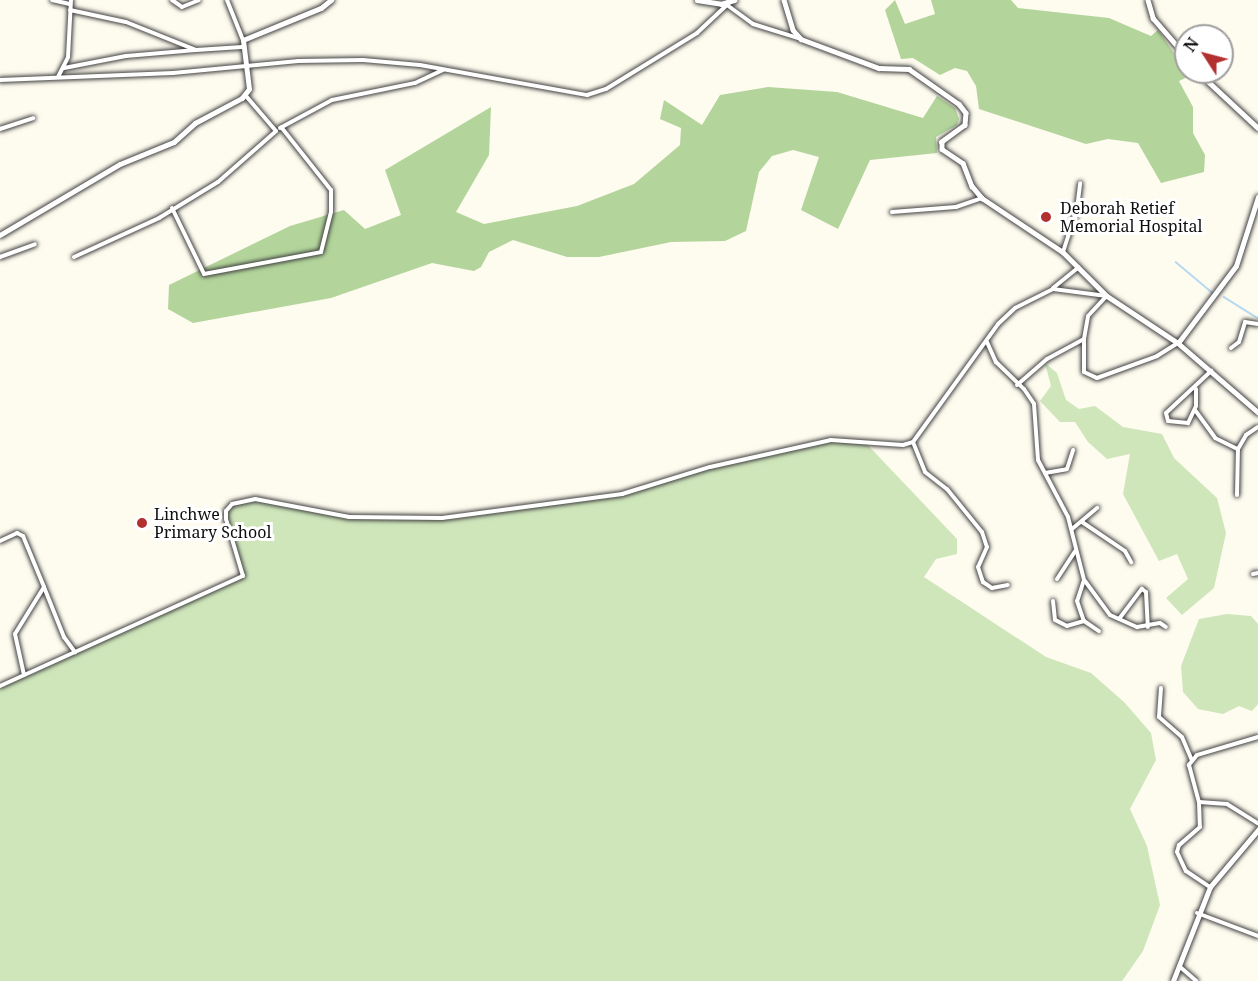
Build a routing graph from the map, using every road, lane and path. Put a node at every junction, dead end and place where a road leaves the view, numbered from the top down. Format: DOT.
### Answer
graph roads {
  1 [pos="52,0"];
  2 [pos="172,0"];
  3 [pos="199,0"];
  4 [pos="227,0"];
  5 [pos="331,0"];
  6 [pos="697,0"];
  7 [pos="784,0"];
  8 [pos="1148,0"];
  9 [pos="730,2"];
  10 [pos="70,5"];
  11 [pos="801,39"];
  12 [pos="243,40"];
  13 [pos="1174,42"];
  14 [pos="242,47"];
  15 [pos="196,50"];
  16 [pos="248,66"];
  17 [pos="64,68"];
  18 [pos="444,69"];
  19 [pos="57,77"];
  20 [pos="0,80"];
  21 [pos="1211,84"];
  22 [pos="246,96"];
  23 [pos="33,118"];
  24 [pos="281,127"];
  25 [pos="1258,128"];
  26 [pos="0,129"];
  27 [pos="276,131"];
  28 [pos="1080,183"];
  29 [pos="1258,197"];
  30 [pos="982,198"];
  31 [pos="172,208"];
  32 [pos="892,212"];
  33 [pos="0,235"];
  34 [pos="35,244"];
  35 [pos="1063,252"];
  36 [pos="0,257"];
  37 [pos="74,258"];
  38 [pos="1079,267"];
  39 [pos="1053,289"];
  40 [pos="1107,296"];
  41 [pos="1258,324"];
  42 [pos="1084,339"];
  43 [pos="987,341"];
  44 [pos="1178,343"];
  45 [pos="1231,348"];
  46 [pos="1211,371"];
  47 [pos="1017,385"];
  48 [pos="1196,389"];
  49 [pos="1195,410"];
  50 [pos="1258,412"];
  51 [pos="1258,427"];
  52 [pos="913,442"];
  53 [pos="1238,448"];
  54 [pos="1073,450"];
  55 [pos="1045,472"];
  56 [pos="1237,495"];
  57 [pos="1097,508"];
  58 [pos="1082,522"];
  59 [pos="1072,529"];
  60 [pos="0,541"];
  61 [pos="1076,550"];
  62 [pos="1131,562"];
  63 [pos="1258,573"];
  64 [pos="1253,574"];
  65 [pos="1057,579"];
  66 [pos="1084,580"];
  67 [pos="1008,585"];
  68 [pos="44,587"];
  69 [pos="1053,601"];
  70 [pos="1119,619"];
  71 [pos="1084,621"];
  72 [pos="1148,627"];
  73 [pos="1166,627"];
  74 [pos="1099,631"];
  75 [pos="75,652"];
  76 [pos="24,675"];
  77 [pos="0,686"];
  78 [pos="1161,688"];
  79 [pos="1257,737"];
  80 [pos="1258,745"];
  81 [pos="1192,760"];
  82 [pos="1199,802"];
  83 [pos="1258,823"];
  84 [pos="1258,830"];
  85 [pos="1210,887"];
  86 [pos="1197,913"];
  87 [pos="1258,936"];
  88 [pos="1179,966"];
  89 [pos="1173,981"];
  90 [pos="1196,981"];
  1 -- 10 [label="street"];
  2 -- 3 [label="street"];
  4 -- 12 [label="street"];
  5 -- 12 [label="street"];
  6 -- 9 [label="street"];
  7 -- 11 [label="street"];
  8 -- 13 [label="street"];
  9 -- 11 [label="street"];
  9 -- 18 [label="street"];
  10 -- 15 [label="street"];
  10 -- 17 [label="street"];
  11 -- 30 [label="street"];
  12 -- 14 [label="street"];
  14 -- 15 [label="street"];
  14 -- 16 [label="street"];
  15 -- 17 [label="street"];
  16 -- 18 [label="street"];
  16 -- 19 [label="street"];
  16 -- 22 [label="street"];
  17 -- 19 [label="street"];
  18 -- 24 [label="street"];
  19 -- 20 [label="street"];
  21 -- 25 [label="street"];
  22 -- 27 [label="street"];
  22 -- 33 [label="street"];
  23 -- 26 [label="street"];
  24 -- 27 [label="street"];
  24 -- 31 [label="street"];
  27 -- 31 [label="street"];
  28 -- 35 [label="street"];
  29 -- 44 [label="street"];
  30 -- 32 [label="street"];
  30 -- 35 [label="street"];
  31 -- 37 [label="street"];
  34 -- 36 [label="street"];
  35 -- 38 [label="street"];
  38 -- 39 [label="street"];
  38 -- 40 [label="street"];
  39 -- 40 [label="street"];
  39 -- 43 [label="street"];
  40 -- 42 [label="street"];
  40 -- 44 [label="street"];
  41 -- 45 [label="street"];
  42 -- 44 [label="street"];
  42 -- 47 [label="street"];
  43 -- 47 [label="street"];
  43 -- 52 [label="street"];
  44 -- 46 [label="street"];
  46 -- 48 [label="street"];
  46 -- 50 [label="street"];
  47 -- 55 [label="street"];
  48 -- 49 [label="street"];
  48 -- 49 [label="street"];
  49 -- 53 [label="street"];
  51 -- 53 [label="street"];
  52 -- 67 [label="street"];
  52 -- 75 [label="street"];
  53 -- 56 [label="street"];
  54 -- 55 [label="street"];
  55 -- 59 [label="street"];
  57 -- 58 [label="street"];
  58 -- 59 [label="street"];
  58 -- 62 [label="street"];
  59 -- 61 [label="street"];
  60 -- 68 [label="street"];
  61 -- 65 [label="street"];
  61 -- 66 [label="street"];
  63 -- 64 [label="street"];
  66 -- 70 [label="street"];
  66 -- 71 [label="street"];
  68 -- 75 [label="street"];
  68 -- 76 [label="street"];
  69 -- 71 [label="street"];
  70 -- 72 [label="street"];
  70 -- 72 [label="street"];
  71 -- 74 [label="street"];
  72 -- 73 [label="street"];
  75 -- 76 [label="street"];
  76 -- 77 [label="street"];
  78 -- 81 [label="street"];
  79 -- 80 [label="street"];
  79 -- 81 [label="street"];
  81 -- 82 [label="street"];
  82 -- 83 [label="street"];
  82 -- 85 [label="street"];
  84 -- 85 [label="street"];
  85 -- 86 [label="street"];
  86 -- 87 [label="street"];
  86 -- 88 [label="street"];
  88 -- 89 [label="street"];
  88 -- 90 [label="street"];
}
